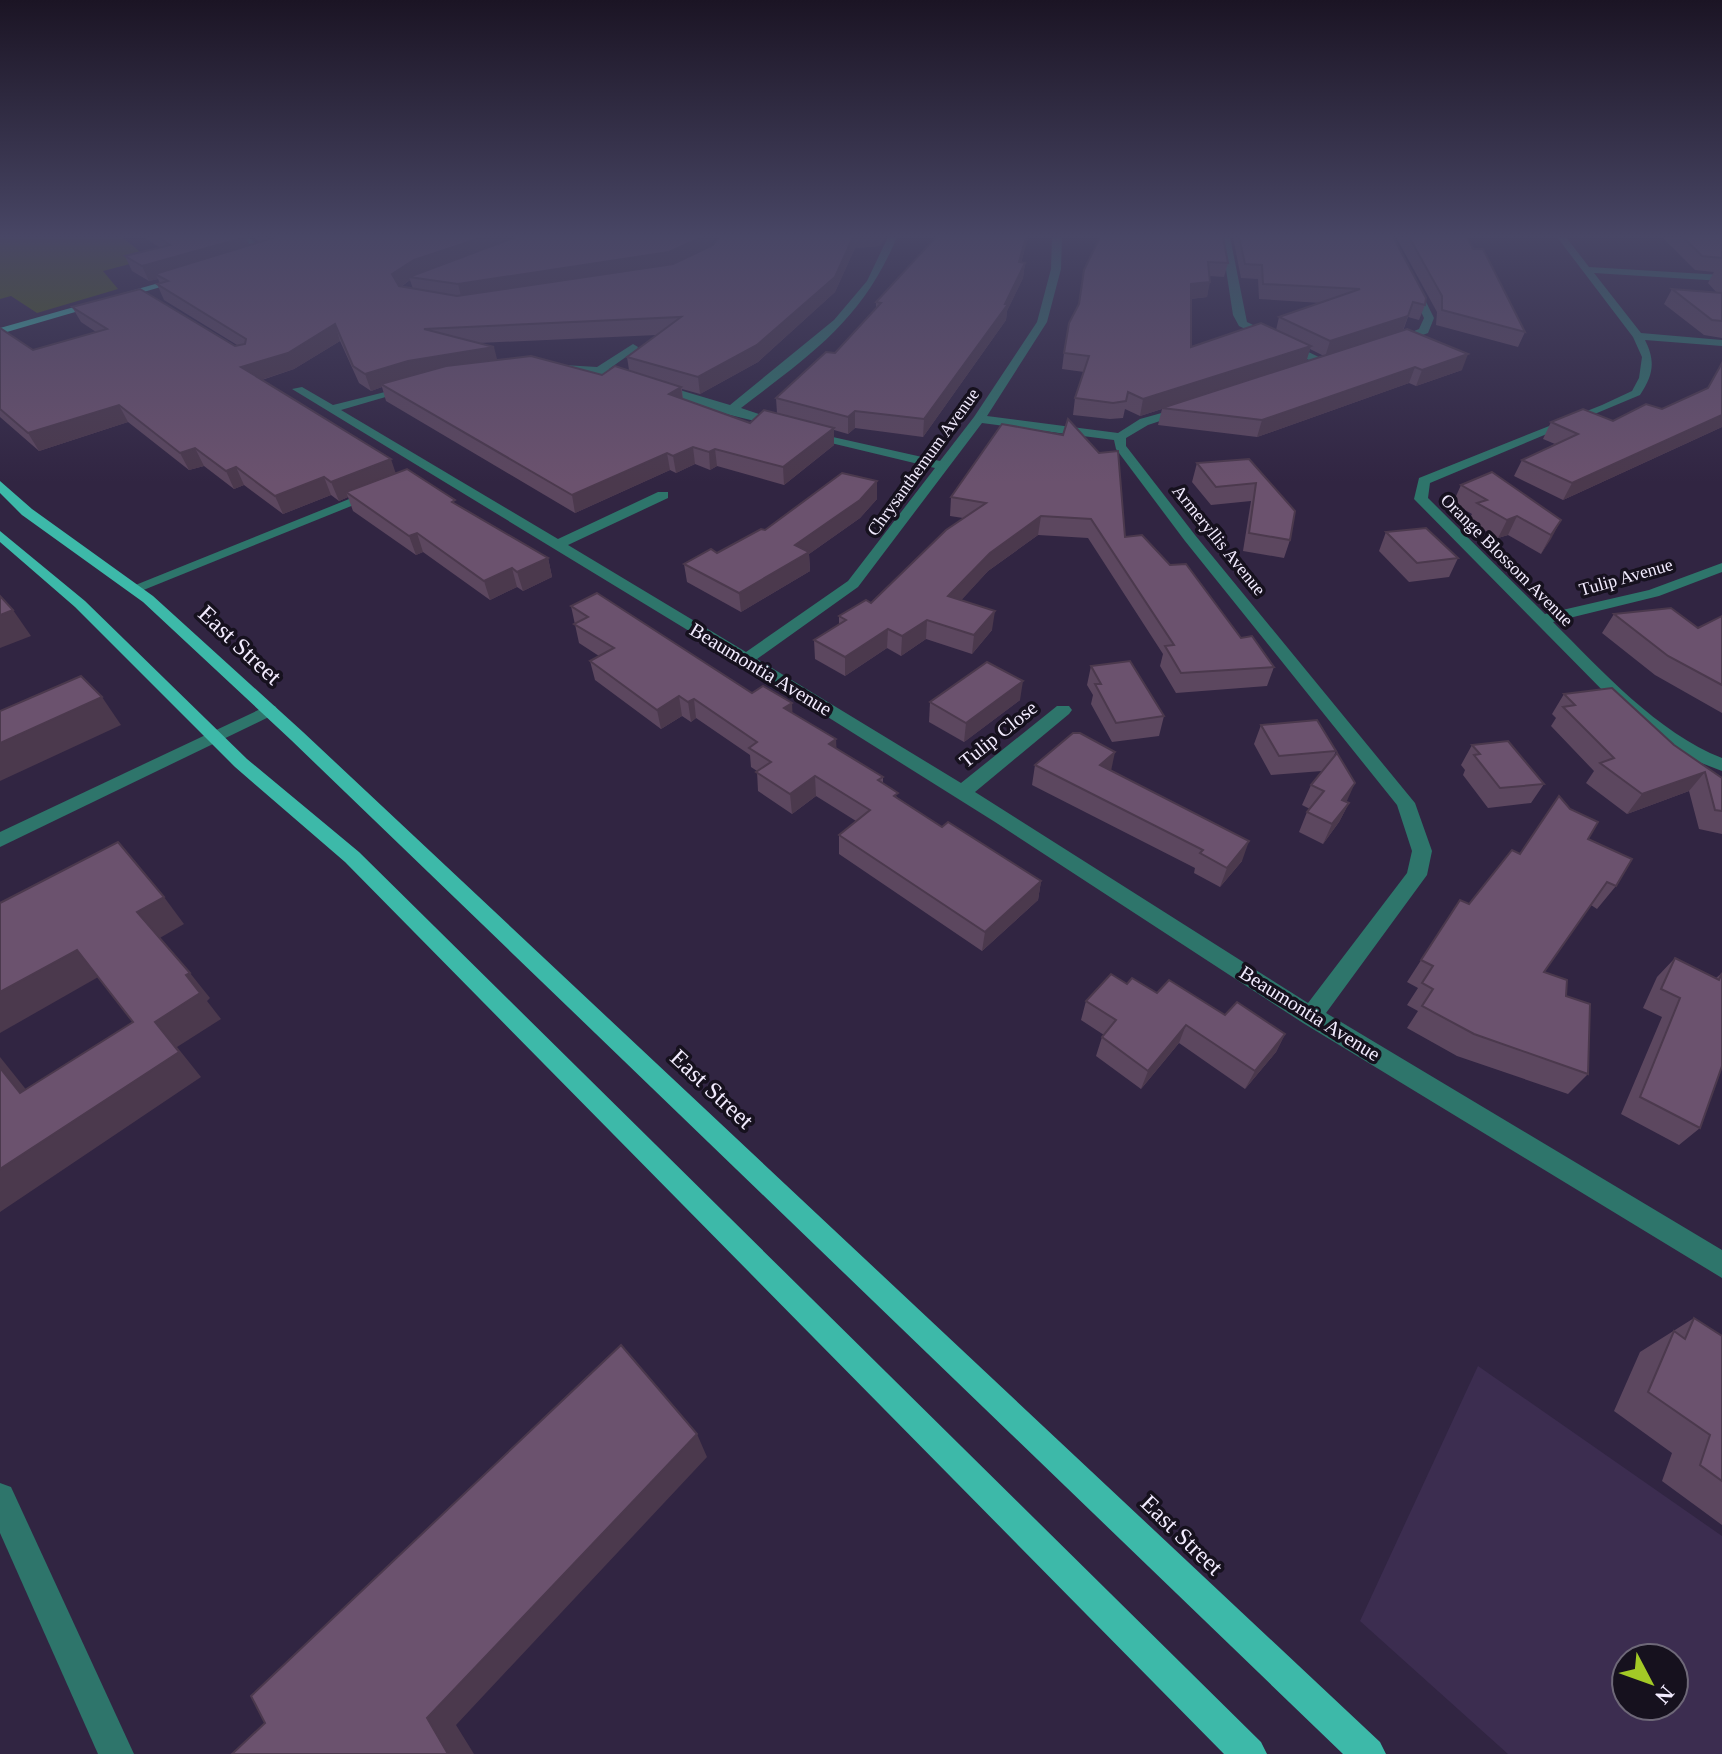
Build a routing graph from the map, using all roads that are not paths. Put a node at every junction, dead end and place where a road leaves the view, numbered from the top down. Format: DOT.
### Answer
graph roads {
  1 [pos="44,319"];
  2 [pos="55,319"];
  3 [pos="842,319"];
  4 [pos="1043,319"];
  5 [pos="1240,319"];
  6 [pos="1429,319"];
  7 [pos="1625,319"];
  8 [pos="0,331"];
  9 [pos="1638,336"];
  10 [pos="0,338"];
  11 [pos="1722,343"];
  12 [pos="633,347"];
  13 [pos="1380,347"];
  14 [pos="527,368"];
  15 [pos="598,371"];
  16 [pos="1297,373"];
  17 [pos="417,385"];
  18 [pos="298,389"];
  19 [pos="1199,404"];
  20 [pos="332,409"];
  21 [pos="730,411"];
  22 [pos="979,419"];
  23 [pos="787,427"];
  24 [pos="802,431"];
  25 [pos="1120,437"];
  26 [pos="944,466"];
  27 [pos="0,485"];
  28 [pos="390,488"];
  29 [pos="663,495"];
  30 [pos="0,535"];
  31 [pos="555,546"];
  32 [pos="1722,567"];
  33 [pos="136,588"];
  34 [pos="1540,620"];
  35 [pos="746,659"];
  36 [pos="269,710"];
  37 [pos="1063,710"];
  38 [pos="214,736"];
  39 [pos="1722,765"];
  40 [pos="962,792"];
  41 [pos="0,840"];
  42 [pos="1311,1016"];
  43 [pos="1722,1265"];
  44 [pos="0,1498"];
  45 [pos="116,1754"];
  46 [pos="1249,1754"];
  47 [pos="1368,1754"];
  1 -- 8 [label="main road"];
  2 -- 10 [label="main road"];
  3 -- 21 [label="street"];
  4 -- 22 [label="street, Chrysanthemum Avenue"];
  5 -- 16 [label="street"];
  6 -- 13 [label="street"];
  7 -- 9 [label="street, Orange Blossom Avenue"];
  9 -- 11 [label="street"];
  9 -- 34 [label="street, Orange Blossom Avenue"];
  12 -- 15 [label="street"];
  14 -- 15 [label="street"];
  15 -- 21 [label="street"];
  17 -- 20 [label="street"];
  18 -- 20 [label="street, Beaumontia Avenue"];
  19 -- 25 [label="street"];
  20 -- 31 [label="street, Beaumontia Avenue"];
  21 -- 23 [label="street"];
  22 -- 25 [label="street"];
  22 -- 26 [label="street, Chrysanthemum Avenue"];
  24 -- 26 [label="street"];
  25 -- 42 [label="street, Armeryllis Avenue"];
  26 -- 35 [label="street, Chrysanthemum Avenue"];
  27 -- 33 [label="main road, East Street"];
  28 -- 33 [label="street"];
  29 -- 31 [label="street"];
  30 -- 38 [label="main road"];
  31 -- 35 [label="street, Beaumontia Avenue"];
  32 -- 34 [label="street, Tulip Avenue"];
  33 -- 36 [label="main road, East Street"];
  34 -- 39 [label="street, Orange Blossom Avenue"];
  35 -- 40 [label="street, Beaumontia Avenue"];
  36 -- 38 [label="street"];
  36 -- 47 [label="main road, East Street"];
  37 -- 40 [label="street, Tulip Close"];
  38 -- 41 [label="street"];
  38 -- 46 [label="main road"];
  40 -- 42 [label="street, Beaumontia Avenue"];
  42 -- 43 [label="street, Beaumontia Avenue"];
  44 -- 45 [label="street"];
}
